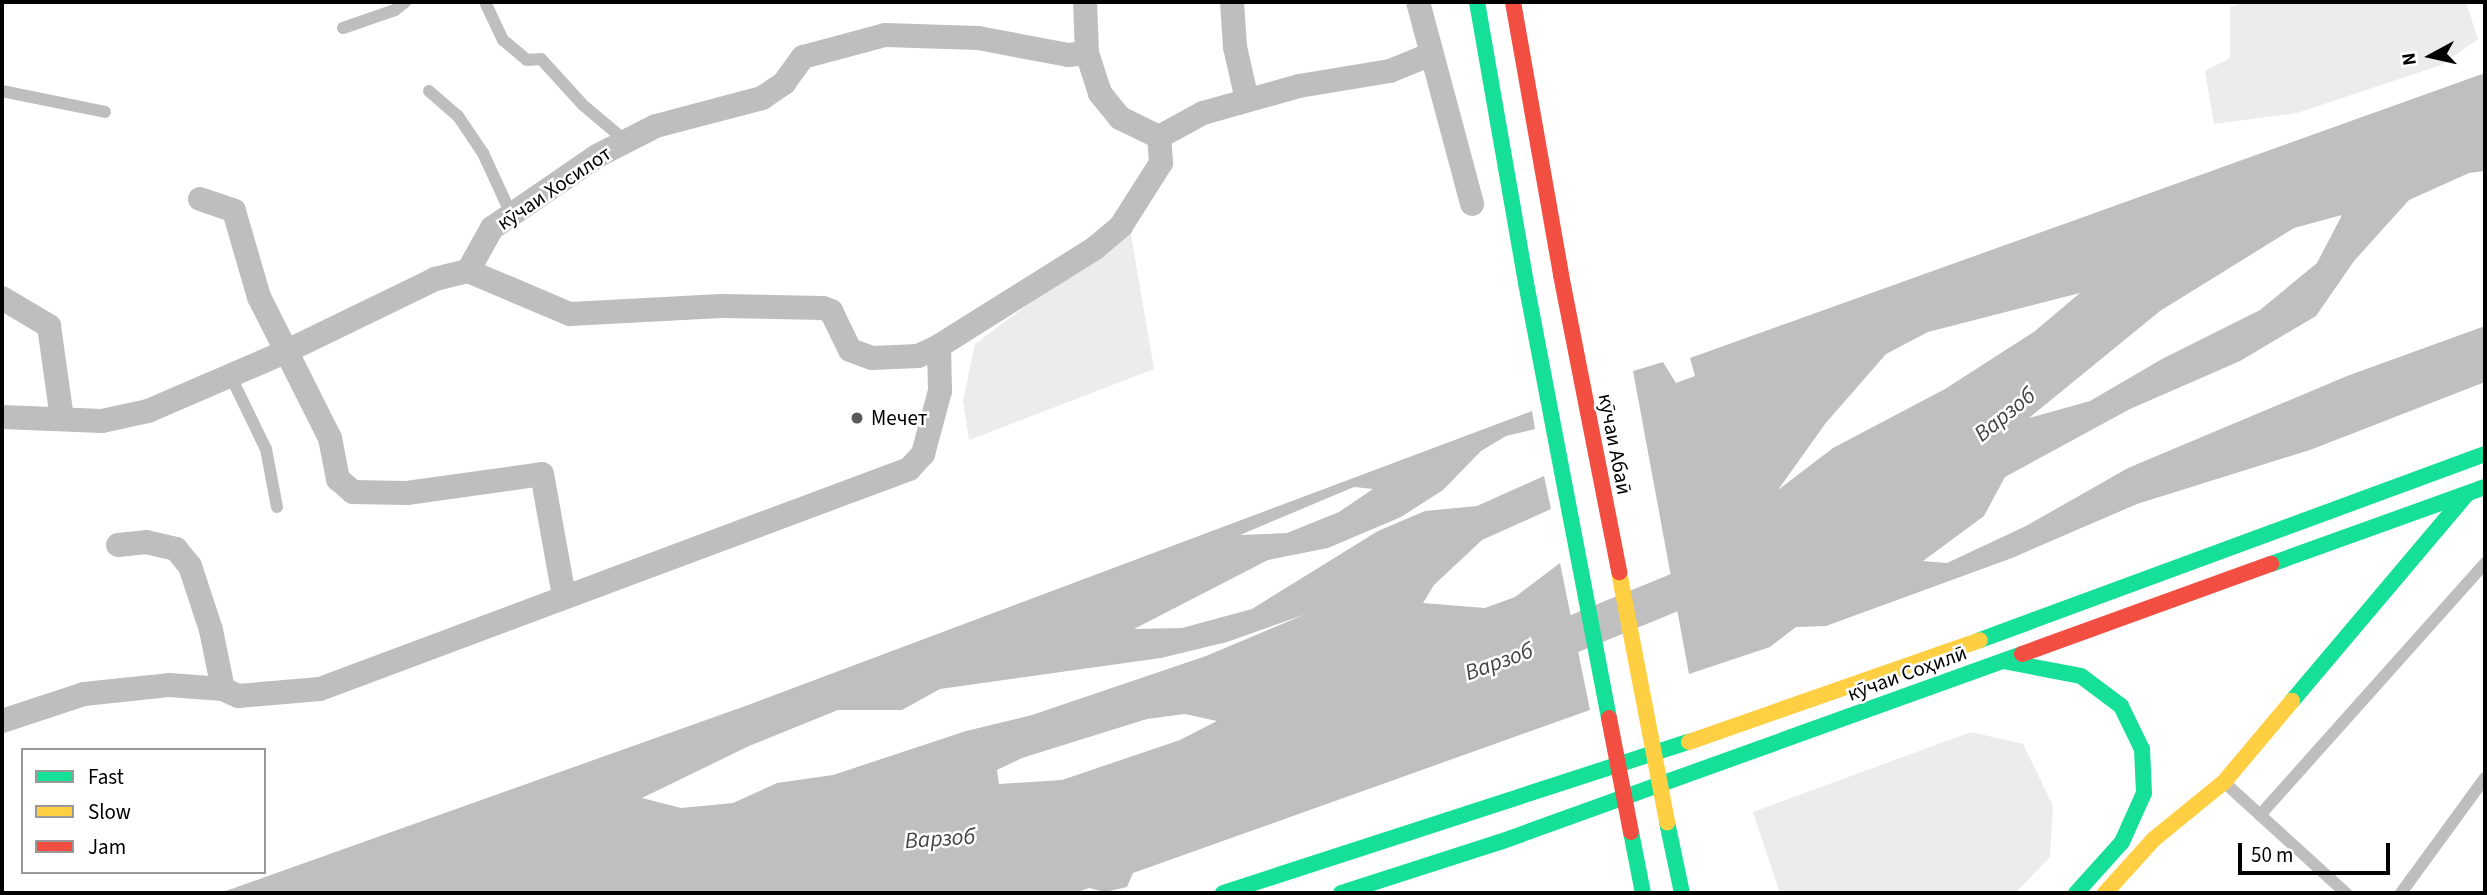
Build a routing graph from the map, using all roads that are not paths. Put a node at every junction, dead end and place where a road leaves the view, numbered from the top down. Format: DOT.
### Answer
graph roads {
  1 [pos="405,2"];
  2 [pos="485,2"];
  3 [pos="1085,2"];
  4 [pos="1231,2"];
  5 [pos="1418,2"];
  6 [pos="1477,2"];
  7 [pos="1513,2"];
  8 [pos="343,28"];
  9 [pos="1087,53"];
  10 [pos="1429,55"];
  11 [pos="429,91"];
  12 [pos="2,92"];
  13 [pos="1247,100"];
  14 [pos="105,112"];
  15 [pos="1159,137"];
  16 [pos="626,142"];
  17 [pos="200,199"];
  18 [pos="1472,204"];
  19 [pos="511,214"];
  20 [pos="468,271"];
  21 [pos="2,298"];
  22 [pos="939,346"];
  23 [pos="288,351"];
  24 [pos="230,375"];
  25 [pos="2,417"];
  26 [pos="62,419"];
  27 [pos="2485,454"];
  28 [pos="2485,487"];
  29 [pos="2467,493"];
  30 [pos="277,507"];
  31 [pos="117,545"];
  32 [pos="2485,563"];
  33 [pos="564,596"];
  34 [pos="2003,661"];
  35 [pos="223,689"];
  36 [pos="2,721"];
  37 [pos="2485,778"];
  38 [pos="2224,782"];
  39 [pos="2260,815"];
  40 [pos="1447,860"];
  41 [pos="1427,885"];
  42 [pos="1223,893"];
  43 [pos="1341,893"];
  44 [pos="1643,893"];
  45 [pos="1682,893"];
  46 [pos="2076,893"];
  47 [pos="2105,893"];
  48 [pos="2346,893"];
  49 [pos="2401,893"];
  1 -- 8 [label="lane"];
  2 -- 16 [label="lane"];
  3 -- 9 [label="street"];
  4 -- 13 [label="street"];
  5 -- 10 [label="street"];
  6 -- 44 [label="main road, bridge"];
  7 -- 45 [label="main road, кӯчаи Абаӣ, bridge"];
  9 -- 15 [label="street"];
  9 -- 16 [label="street, кӯчаи Хосилот"];
  10 -- 13 [label="street"];
  10 -- 18 [label="street"];
  11 -- 19 [label="lane"];
  12 -- 14 [label="lane"];
  13 -- 15 [label="street"];
  15 -- 22 [label="street"];
  16 -- 19 [label="street, кӯчаи Хосилот"];
  17 -- 23 [label="street"];
  19 -- 20 [label="street, кӯчаи Хосилот"];
  20 -- 22 [label="street"];
  20 -- 23 [label="street"];
  21 -- 26 [label="street"];
  22 -- 33 [label="street"];
  23 -- 24 [label="street"];
  23 -- 33 [label="street"];
  24 -- 26 [label="street"];
  24 -- 30 [label="lane"];
  25 -- 26 [label="street"];
  27 -- 42 [label="main road"];
  28 -- 29 [label="main road, кӯчаи Соҳилӣ"];
  29 -- 34 [label="main road, кӯчаи Соҳилӣ"];
  29 -- 38 [label="main road"];
  31 -- 35 [label="street"];
  32 -- 39 [label="lane"];
  33 -- 35 [label="street"];
  34 -- 40 [label="main road, кӯчаи Соҳилӣ"];
  34 -- 46 [label="main road"];
  35 -- 36 [label="street"];
  37 -- 49 [label="lane"];
  38 -- 39 [label="lane"];
  38 -- 47 [label="main road"];
  39 -- 48 [label="lane"];
  40 -- 41 [label="main road"];
  40 -- 43 [label="main road, кӯчаи Соҳилӣ"];
}
